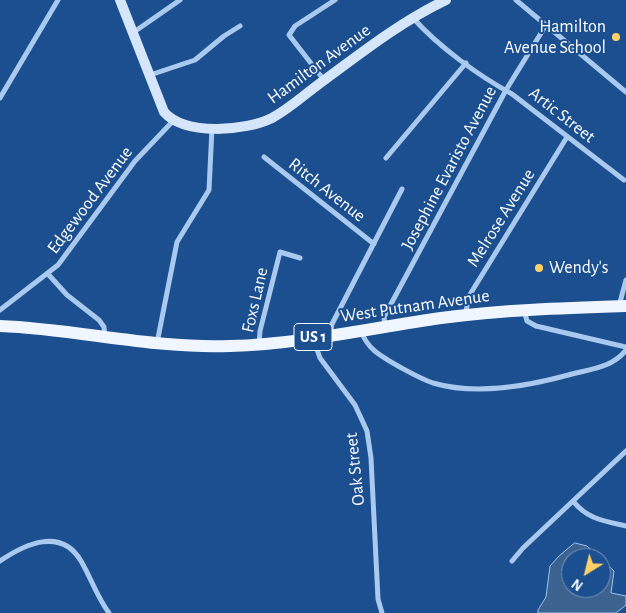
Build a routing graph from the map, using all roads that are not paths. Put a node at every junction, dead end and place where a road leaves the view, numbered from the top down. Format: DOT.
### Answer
graph roads {
  1 [pos="58,0"];
  2 [pos="120,0"];
  3 [pos="180,0"];
  4 [pos="335,0"];
  5 [pos="446,0"];
  6 [pos="516,0"];
  7 [pos="413,18"];
  8 [pos="546,25"];
  9 [pos="240,26"];
  10 [pos="134,32"];
  11 [pos="466,63"];
  12 [pos="150,75"];
  13 [pos="324,80"];
  14 [pos="506,90"];
  15 [pos="626,92"];
  16 [pos="0,98"];
  17 [pos="173,121"];
  18 [pos="212,128"];
  19 [pos="567,137"];
  20 [pos="264,157"];
  21 [pos="386,158"];
  22 [pos="624,180"];
  23 [pos="402,189"];
  24 [pos="374,244"];
  25 [pos="300,258"];
  26 [pos="48,274"];
  27 [pos="626,280"];
  28 [pos="622,306"];
  29 [pos="0,310"];
  30 [pos="524,310"];
  31 [pos="465,316"];
  32 [pos="0,326"];
  33 [pos="385,327"];
  34 [pos="361,330"];
  35 [pos="330,335"];
  36 [pos="105,337"];
  37 [pos="313,337"];
  38 [pos="157,343"];
  39 [pos="259,344"];
  40 [pos="626,348"];
  41 [pos="626,451"];
  42 [pos="573,501"];
  43 [pos="626,526"];
  44 [pos="0,561"];
  45 [pos="512,562"];
  46 [pos="109,613"];
  47 [pos="382,613"];
  1 -- 16 [label="street"];
  2 -- 10 [label="main road"];
  3 -- 10 [label="street"];
  4 -- 13 [label="street"];
  5 -- 7 [label="main road, Hamilton Avenue"];
  6 -- 8 [label="street"];
  7 -- 11 [label="street, Artic Street"];
  7 -- 13 [label="main road, Hamilton Avenue"];
  8 -- 14 [label="street, Josephine Evaristo Avenue"];
  8 -- 15 [label="street"];
  9 -- 12 [label="street"];
  10 -- 12 [label="main road"];
  11 -- 14 [label="street, Artic Street"];
  11 -- 21 [label="street"];
  12 -- 17 [label="main road"];
  13 -- 18 [label="main road, Hamilton Avenue"];
  14 -- 19 [label="street, Artic Street"];
  14 -- 33 [label="street, Josephine Evaristo Avenue"];
  17 -- 18 [label="main road, Hamilton Avenue"];
  17 -- 26 [label="street, Edgewood Avenue"];
  18 -- 38 [label="street"];
  19 -- 22 [label="street, Artic Street"];
  19 -- 31 [label="street, Melrose Avenue"];
  20 -- 24 [label="street, Ritch Avenue"];
  23 -- 24 [label="street"];
  24 -- 35 [label="street"];
  25 -- 39 [label="street, Foxs Lane"];
  26 -- 29 [label="street, Edgewood Avenue"];
  26 -- 36 [label="street"];
  27 -- 28 [label="street"];
  28 -- 30 [label="main road, West Putnam Avenue / US 1"];
  30 -- 31 [label="main road, West Putnam Avenue / US 1"];
  30 -- 40 [label="street"];
  31 -- 33 [label="main road, West Putnam Avenue / US 1"];
  32 -- 36 [label="main road, West Putnam Avenue / US 1"];
  33 -- 34 [label="main road, West Putnam Avenue / US 1"];
  34 -- 35 [label="main road, West Putnam Avenue / US 1"];
  34 -- 40 [label="street"];
  35 -- 37 [label="main road, West Putnam Avenue / US 1"];
  36 -- 38 [label="main road, West Putnam Avenue / US 1"];
  37 -- 39 [label="main road, West Putnam Avenue / US 1"];
  37 -- 47 [label="street, Oak Street"];
  38 -- 39 [label="main road, West Putnam Avenue / US 1"];
  41 -- 42 [label="street"];
  42 -- 43 [label="street"];
  42 -- 45 [label="street"];
  44 -- 46 [label="street"];
}
